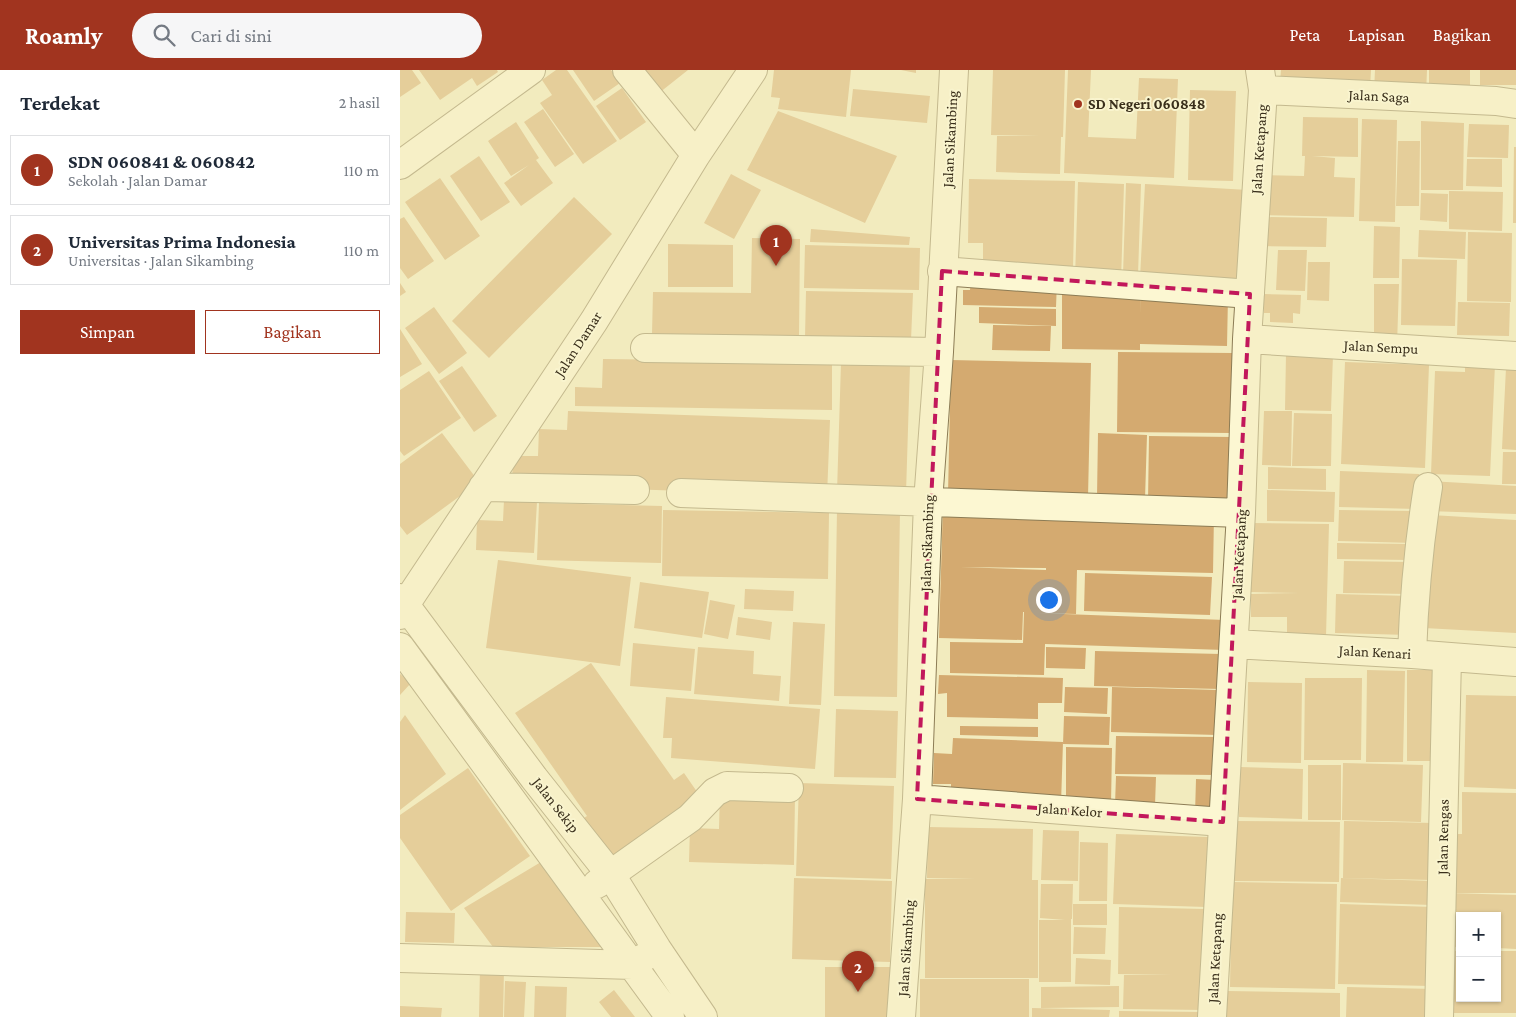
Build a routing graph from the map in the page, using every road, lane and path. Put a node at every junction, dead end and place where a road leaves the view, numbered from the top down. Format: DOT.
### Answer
graph roads {
  1 [pos="530,70"];
  2 [pos="627,70"];
  3 [pos="753,70"];
  4 [pos="954,70"];
  5 [pos="1262,80"];
  6 [pos="1516,104"];
  7 [pos="696,155"];
  8 [pos="400,166"];
  9 [pos="942,271"];
  10 [pos="1250,294"];
  11 [pos="1247,339"];
  12 [pos="645,348"];
  13 [pos="939,352"];
  14 [pos="1516,356"];
  15 [pos="483,486"];
  16 [pos="1428,486"];
  17 [pos="635,490"];
  18 [pos="680,493"];
  19 [pos="928,502"];
  20 [pos="1241,513"];
  21 [pos="402,606"];
  22 [pos="1234,644"];
  23 [pos="400,647"];
  24 [pos="1412,654"];
  25 [pos="1447,657"];
  26 [pos="1516,662"];
  27 [pos="789,788"];
  28 [pos="917,799"];
  29 [pos="1223,822"];
  30 [pos="611,874"];
  31 [pos="581,895"];
  32 [pos="657,949"];
  33 [pos="400,958"];
  34 [pos="633,965"];
  35 [pos="670,1017"];
  36 [pos="703,1017"];
  37 [pos="901,1017"];
  38 [pos="1212,1017"];
  39 [pos="1439,1017"];
  1 -- 8 [label="street"];
  2 -- 7 [label="street"];
  3 -- 7 [label="street, Jalan Damar"];
  4 -- 9 [label="street, Jalan Sikambing"];
  5 -- 6 [label="street, Jalan Saga"];
  5 -- 10 [label="street, Jalan Ketapang"];
  7 -- 15 [label="street, Jalan Damar"];
  9 -- 10 [label="street"];
  9 -- 13 [label="street, Jalan Sikambing"];
  10 -- 11 [label="street, Jalan Ketapang"];
  11 -- 14 [label="street, Jalan Sempu"];
  11 -- 20 [label="street, Jalan Ketapang"];
  12 -- 13 [label="street"];
  13 -- 19 [label="street, Jalan Sikambing"];
  15 -- 17 [label="street"];
  15 -- 21 [label="street, Jalan Damar"];
  16 -- 24 [label="street"];
  18 -- 19 [label="street"];
  19 -- 20 [label="street"];
  19 -- 28 [label="street, Jalan Sikambing"];
  20 -- 22 [label="street, Jalan Ketapang"];
  21 -- 30 [label="street, Jalan Sekip"];
  22 -- 24 [label="street, Jalan Kenari"];
  22 -- 29 [label="street, Jalan Ketapang"];
  23 -- 31 [label="street, Jalan Sekip"];
  24 -- 25 [label="street, Jalan Kenari"];
  25 -- 26 [label="street, Jalan Kenari"];
  25 -- 39 [label="street, Jalan Rengas"];
  27 -- 30 [label="street"];
  28 -- 29 [label="street, Jalan Kelor"];
  28 -- 37 [label="street, Jalan Sikambing"];
  29 -- 38 [label="street, Jalan Ketapang"];
  30 -- 31 [label="street"];
  30 -- 32 [label="street, Jalan Sekip"];
  31 -- 34 [label="street, Jalan Sekip"];
  32 -- 34 [label="street"];
  32 -- 36 [label="street, Jalan Sekip"];
  33 -- 34 [label="street"];
  34 -- 35 [label="street, Jalan Sekip"];
}
